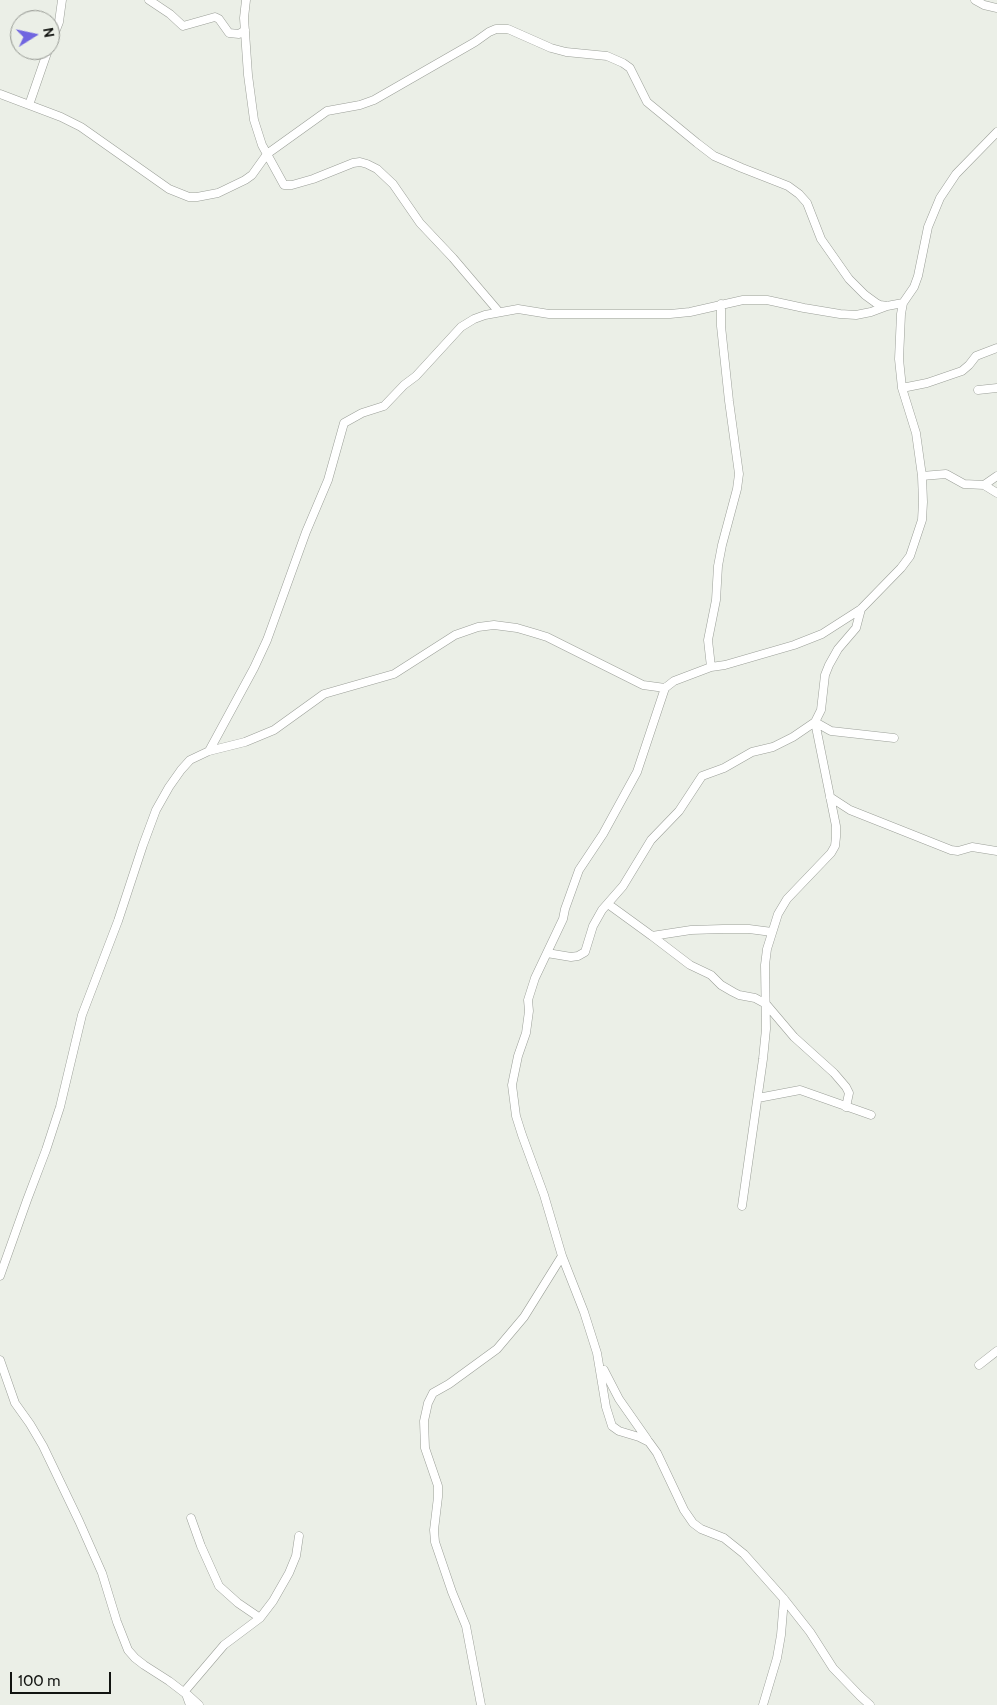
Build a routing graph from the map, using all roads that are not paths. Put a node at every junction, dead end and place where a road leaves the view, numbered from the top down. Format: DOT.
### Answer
graph roads {
  1 [pos="62,0"];
  2 [pos="149,0"];
  3 [pos="246,0"];
  4 [pos="975,0"];
  5 [pos="997,8"];
  6 [pos="60,15"];
  7 [pos="245,30"];
  8 [pos="45,60"];
  9 [pos="0,94"];
  10 [pos="29,105"];
  11 [pos="997,132"];
  12 [pos="267,154"];
  13 [pos="903,303"];
  14 [pos="721,304"];
  15 [pos="887,306"];
  16 [pos="498,312"];
  17 [pos="997,348"];
  18 [pos="902,388"];
  19 [pos="997,388"];
  20 [pos="978,390"];
  21 [pos="922,476"];
  22 [pos="997,476"];
  23 [pos="984,485"];
  24 [pos="997,494"];
  25 [pos="861,609"];
  26 [pos="711,667"];
  27 [pos="665,688"];
  28 [pos="815,722"];
  29 [pos="894,738"];
  30 [pos="209,751"];
  31 [pos="830,797"];
  32 [pos="997,851"];
  33 [pos="608,904"];
  34 [pos="772,932"];
  35 [pos="652,936"];
  36 [pos="547,953"];
  37 [pos="766,1004"];
  38 [pos="758,1098"];
  39 [pos="846,1107"];
  40 [pos="871,1115"];
  41 [pos="742,1206"];
  42 [pos="562,1256"];
  43 [pos="0,1276"];
  44 [pos="997,1351"];
  45 [pos="0,1360"];
  46 [pos="600,1364"];
  47 [pos="979,1365"];
  48 [pos="649,1442"];
  49 [pos="191,1518"];
  50 [pos="299,1536"];
  51 [pos="784,1599"];
  52 [pos="260,1618"];
  53 [pos="185,1693"];
  54 [pos="190,1705"];
  55 [pos="199,1705"];
  56 [pos="482,1705"];
  57 [pos="763,1705"];
  58 [pos="870,1705"];
  1 -- 6 [label="street"];
  2 -- 7 [label="street"];
  3 -- 7 [label="street"];
  4 -- 5 [label="street"];
  7 -- 12 [label="street"];
  8 -- 10 [label="street"];
  9 -- 10 [label="street"];
  10 -- 12 [label="street"];
  11 -- 13 [label="street"];
  12 -- 15 [label="street"];
  12 -- 16 [label="street"];
  13 -- 15 [label="street"];
  13 -- 18 [label="street"];
  14 -- 15 [label="street"];
  14 -- 16 [label="street"];
  14 -- 26 [label="street"];
  16 -- 30 [label="street"];
  17 -- 18 [label="street"];
  18 -- 21 [label="street"];
  19 -- 20 [label="street"];
  21 -- 23 [label="street"];
  21 -- 25 [label="street"];
  22 -- 23 [label="street"];
  23 -- 24 [label="street"];
  25 -- 26 [label="street"];
  25 -- 28 [label="street"];
  26 -- 27 [label="street"];
  27 -- 30 [label="street"];
  27 -- 36 [label="street"];
  28 -- 29 [label="street"];
  28 -- 31 [label="street"];
  28 -- 33 [label="street"];
  30 -- 43 [label="street"];
  31 -- 32 [label="street"];
  31 -- 34 [label="street"];
  33 -- 35 [label="street"];
  33 -- 36 [label="street"];
  34 -- 35 [label="street"];
  34 -- 37 [label="street"];
  35 -- 37 [label="street"];
  36 -- 42 [label="street"];
  37 -- 38 [label="street"];
  37 -- 39 [label="street"];
  38 -- 39 [label="street"];
  38 -- 41 [label="street"];
  39 -- 40 [label="street"];
  42 -- 46 [label="street"];
  42 -- 56 [label="street"];
  44 -- 47 [label="street"];
  45 -- 53 [label="street"];
  46 -- 48 [label="street"];
  46 -- 48 [label="street"];
  48 -- 51 [label="street"];
  49 -- 52 [label="street"];
  50 -- 52 [label="street"];
  51 -- 57 [label="street"];
  51 -- 58 [label="street"];
  52 -- 53 [label="street"];
  53 -- 54 [label="street"];
  53 -- 55 [label="street"];
}
